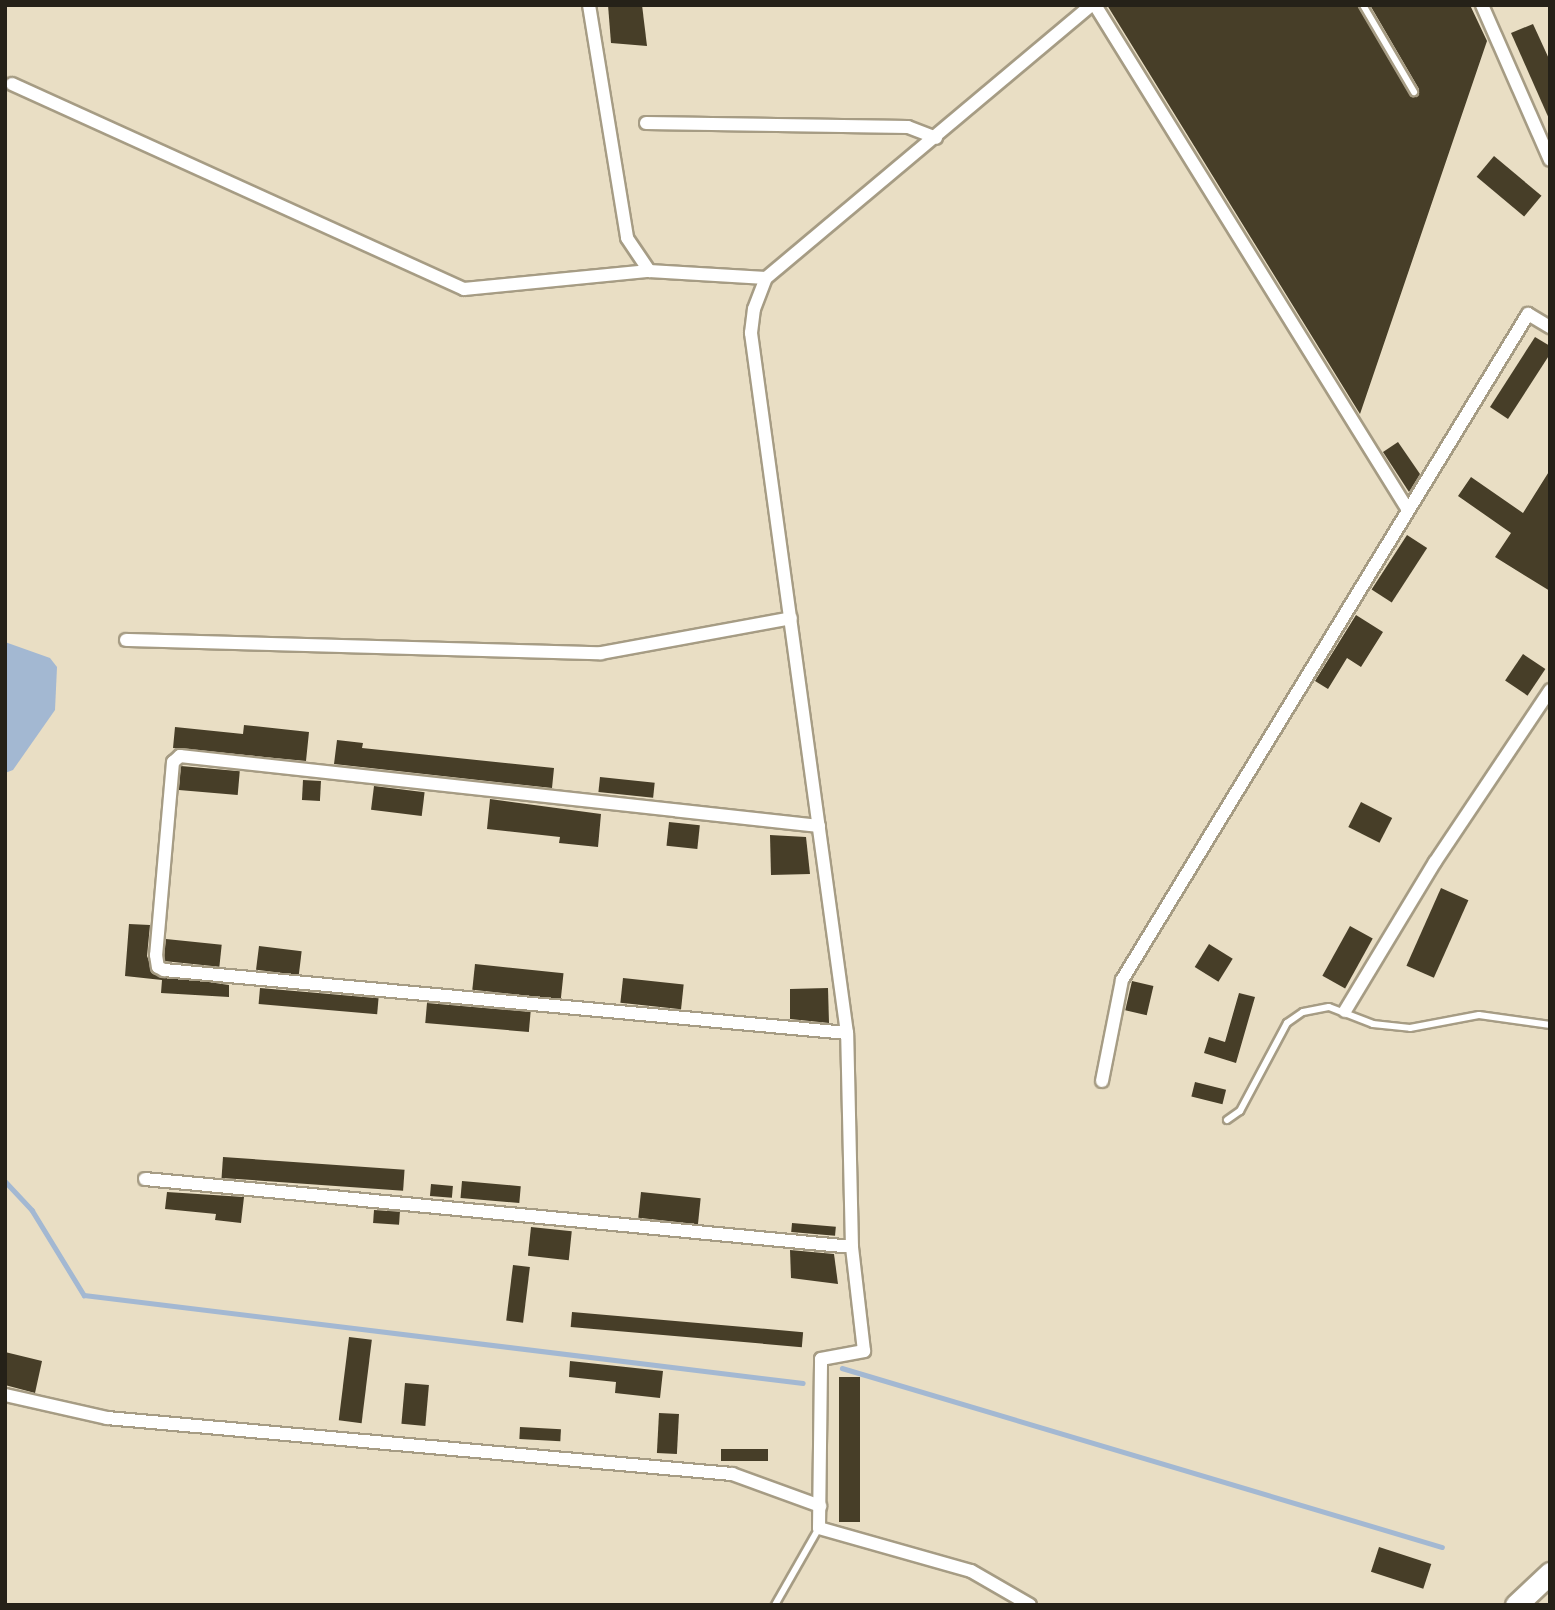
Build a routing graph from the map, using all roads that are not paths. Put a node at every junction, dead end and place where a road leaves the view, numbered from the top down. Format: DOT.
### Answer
graph roads {
  1 [pos="589,5"];
  2 [pos="1093,5"];
  3 [pos="1363,5"];
  4 [pos="1482,5"];
  5 [pos="12,84"];
  6 [pos="1415,92"];
  7 [pos="646,123"];
  8 [pos="936,138"];
  9 [pos="1550,160"];
  10 [pos="649,271"];
  11 [pos="766,278"];
  12 [pos="1550,327"];
  13 [pos="1408,510"];
  14 [pos="791,618"];
  15 [pos="126,640"];
  16 [pos="1550,690"];
  17 [pos="819,825"];
  18 [pos="1345,1011"];
  19 [pos="1550,1025"];
  20 [pos="848,1033"];
  21 [pos="1102,1081"];
  22 [pos="1227,1120"];
  23 [pos="145,1179"];
  24 [pos="852,1247"];
  25 [pos="5,1395"];
  26 [pos="820,1506"];
  27 [pos="819,1528"];
  28 [pos="1550,1573"];
  29 [pos="775,1605"];
  30 [pos="1030,1605"];
  31 [pos="1516,1605"];
  1 -- 10 [label="street"];
  2 -- 8 [label="street"];
  2 -- 13 [label="street"];
  3 -- 6 [label="lane"];
  4 -- 9 [label="street"];
  5 -- 10 [label="street"];
  7 -- 8 [label="street"];
  8 -- 11 [label="street"];
  10 -- 11 [label="street"];
  11 -- 14 [label="street"];
  12 -- 13 [label="street"];
  13 -- 21 [label="street"];
  14 -- 15 [label="street"];
  14 -- 17 [label="street"];
  16 -- 18 [label="street"];
  17 -- 20 [label="street"];
  17 -- 20 [label="street"];
  18 -- 19 [label="lane"];
  18 -- 22 [label="lane"];
  20 -- 24 [label="street"];
  23 -- 24 [label="street"];
  24 -- 26 [label="street"];
  25 -- 26 [label="street"];
  26 -- 27 [label="street"];
  27 -- 29 [label="lane"];
  27 -- 30 [label="street"];
  28 -- 31 [label="highway"];
}
